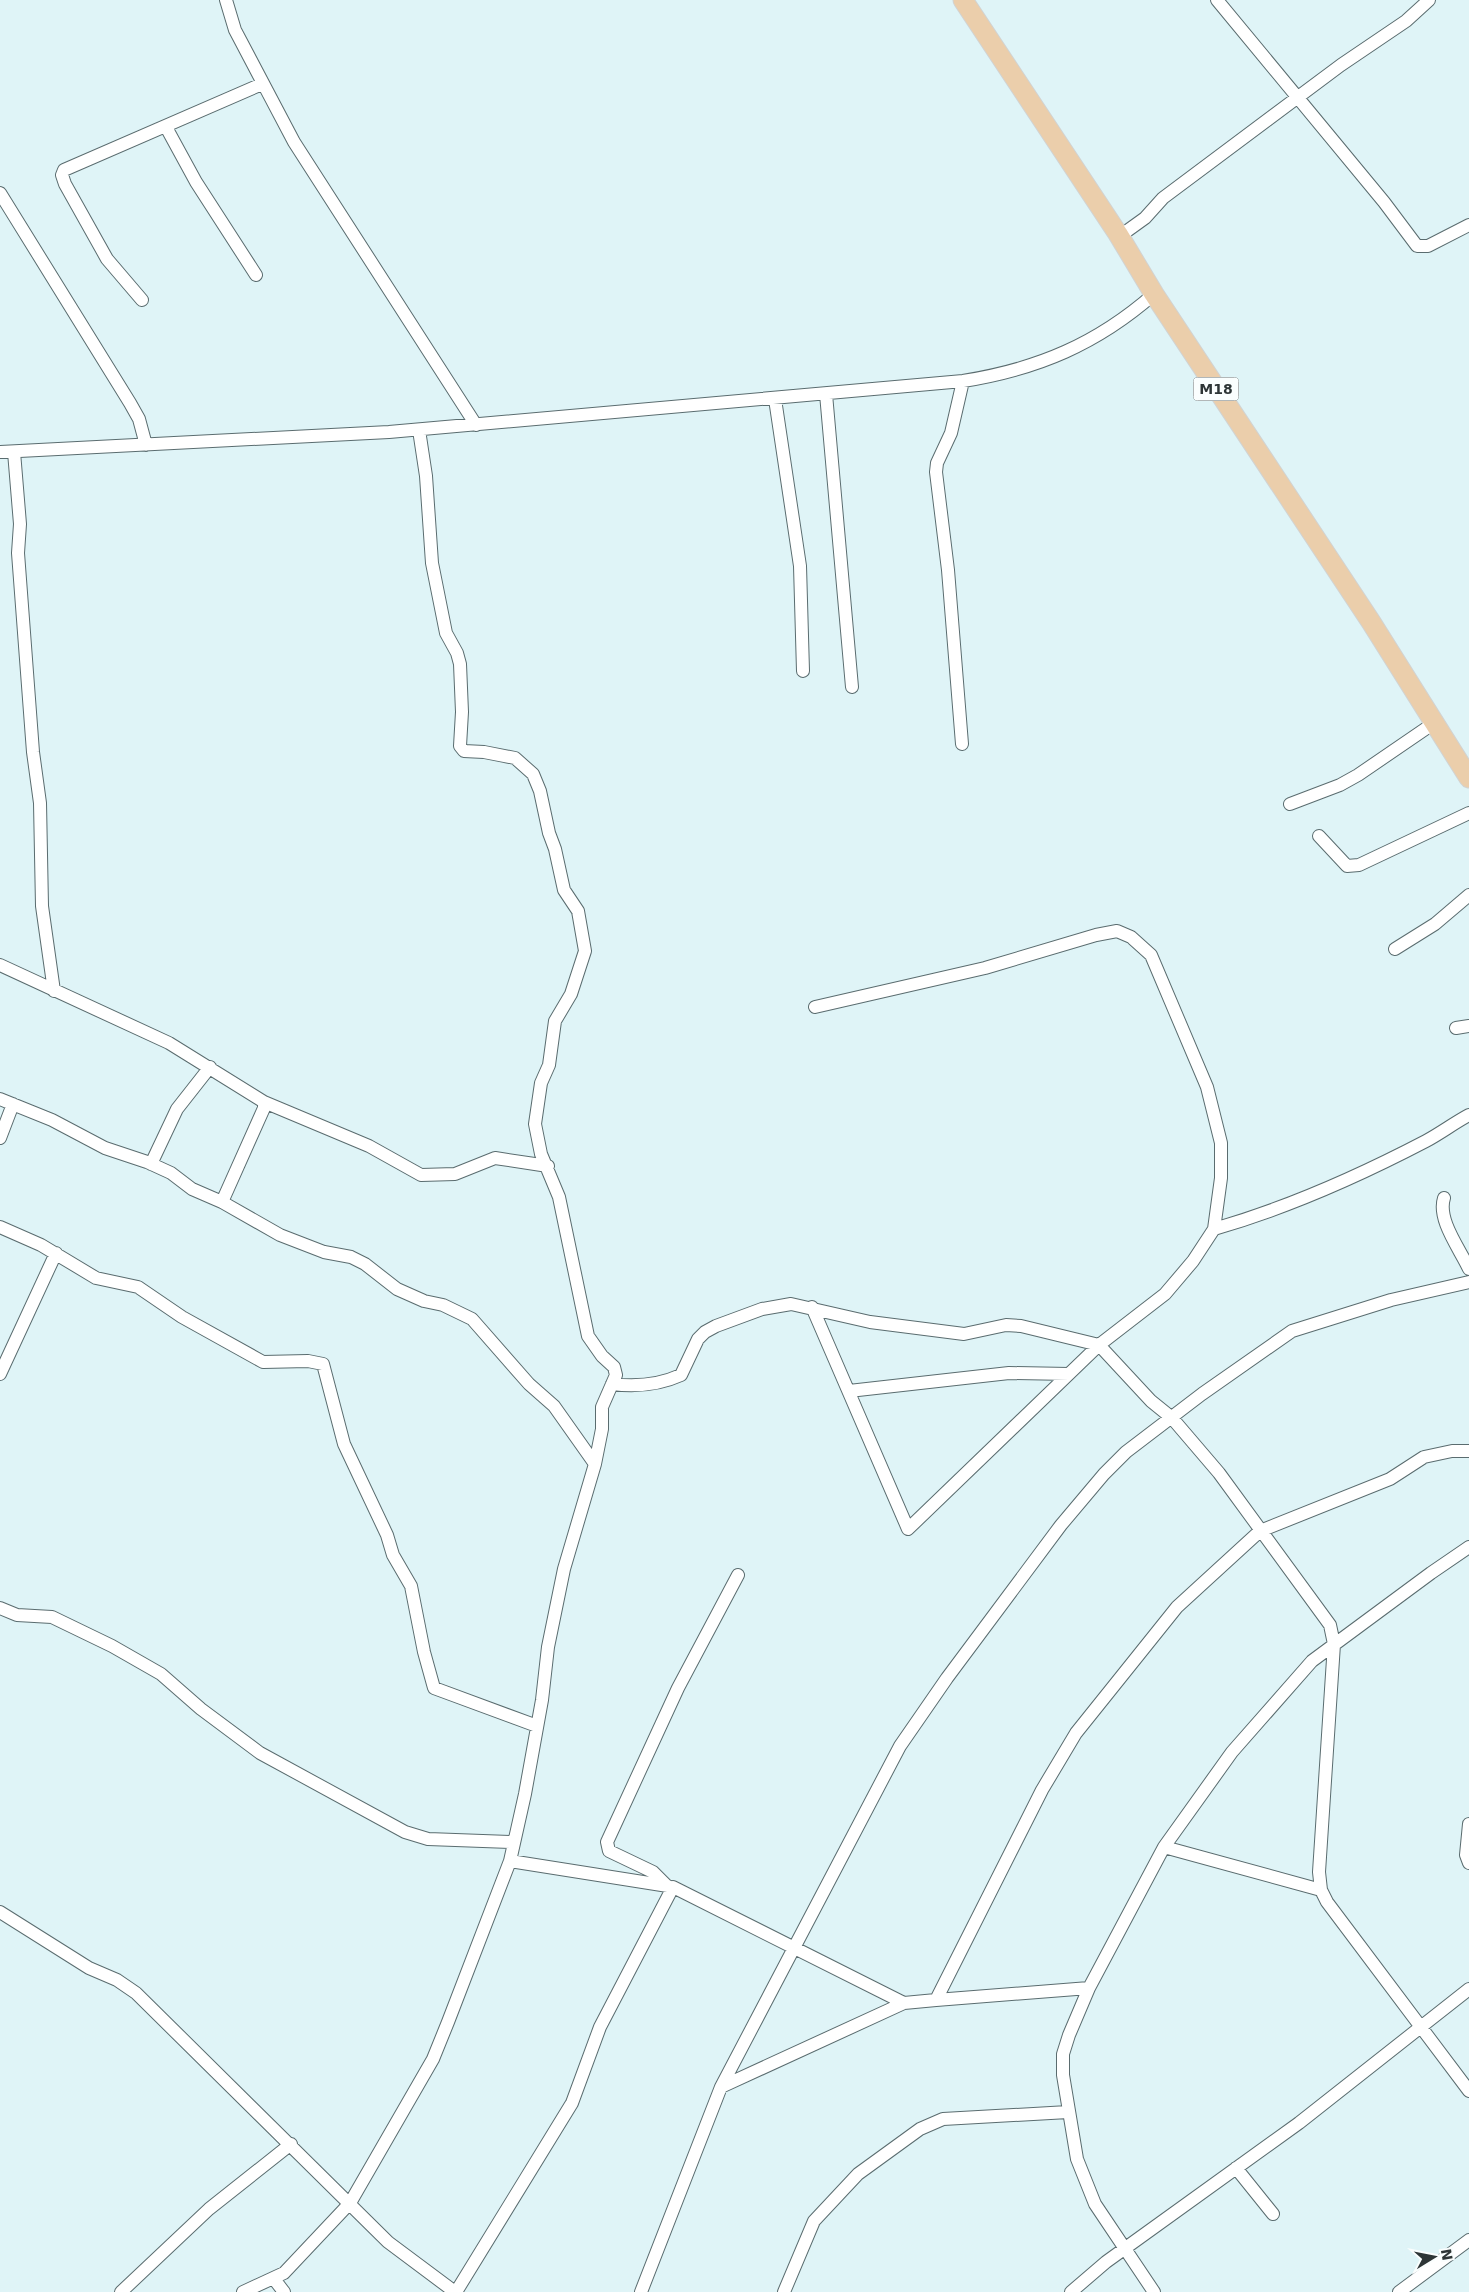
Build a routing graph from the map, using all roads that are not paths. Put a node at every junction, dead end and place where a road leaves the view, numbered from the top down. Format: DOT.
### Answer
graph roads {
  1 [pos="226,0"];
  2 [pos="963,0"];
  3 [pos="1217,0"];
  4 [pos="1429,0"];
  5 [pos="262,84"];
  6 [pos="1299,98"];
  7 [pos="166,127"];
  8 [pos="0,193"];
  9 [pos="1469,225"];
  10 [pos="1120,236"];
  11 [pos="256,275"];
  12 [pos="1154,294"];
  13 [pos="142,300"];
  14 [pos="963,381"];
  15 [pos="826,394"];
  16 [pos="775,399"];
  17 [pos="476,425"];
  18 [pos="419,430"];
  19 [pos="146,445"];
  20 [pos="0,452"];
  21 [pos="14,452"];
  22 [pos="803,671"];
  23 [pos="852,687"];
  24 [pos="1434,723"];
  25 [pos="962,744"];
  26 [pos="1466,765"];
  27 [pos="1290,804"];
  28 [pos="1469,813"];
  29 [pos="1319,836"];
  30 [pos="1469,895"];
  31 [pos="1395,950"];
  32 [pos="0,965"];
  33 [pos="54,991"];
  34 [pos="816,1007"];
  35 [pos="1469,1026"];
  36 [pos="1456,1028"];
  37 [pos="210,1067"];
  38 [pos="0,1099"];
  39 [pos="264,1102"];
  40 [pos="13,1104"];
  41 [pos="1469,1115"];
  42 [pos="0,1138"];
  43 [pos="151,1164"];
  44 [pos="548,1166"];
  45 [pos="1444,1198"];
  46 [pos="222,1202"];
  47 [pos="0,1227"];
  48 [pos="1214,1229"];
  49 [pos="56,1253"];
  50 [pos="1469,1269"];
  51 [pos="1468,1282"];
  52 [pos="812,1307"];
  53 [pos="1099,1345"];
  54 [pos="0,1374"];
  55 [pos="1069,1374"];
  56 [pos="612,1384"];
  57 [pos="849,1391"];
  58 [pos="1172,1418"];
  59 [pos="1469,1451"];
  60 [pos="595,1464"];
  61 [pos="1260,1530"];
  62 [pos="1469,1548"];
  63 [pos="738,1574"];
  64 [pos="0,1608"];
  65 [pos="1334,1644"];
  66 [pos="537,1726"];
  67 [pos="1469,1824"];
  68 [pos="513,1842"];
  69 [pos="1164,1847"];
  70 [pos="510,1861"];
  71 [pos="1469,1863"];
  72 [pos="670,1886"];
  73 [pos="1321,1890"];
  74 [pos="0,1912"];
  75 [pos="792,1948"];
  76 [pos="1089,1988"];
  77 [pos="1469,1989"];
  78 [pos="936,2000"];
  79 [pos="904,2003"];
  80 [pos="1422,2025"];
  81 [pos="721,2087"];
  82 [pos="1469,2091"];
  83 [pos="1068,2112"];
  84 [pos="291,2144"];
  85 [pos="1236,2168"];
  86 [pos="350,2204"];
  87 [pos="1272,2214"];
  88 [pos="1469,2240"];
  89 [pos="1126,2249"];
  90 [pos="274,2279"];
  91 [pos="121,2292"];
  92 [pos="243,2292"];
  93 [pos="284,2292"];
  94 [pos="455,2292"];
  95 [pos="641,2292"];
  96 [pos="784,2292"];
  97 [pos="1071,2292"];
  98 [pos="1154,2292"];
  99 [pos="1398,2292"];
  1 -- 5 [label="street"];
  2 -- 10 [label="main road, M18"];
  3 -- 6 [label="street"];
  4 -- 6 [label="street"];
  5 -- 7 [label="street"];
  5 -- 17 [label="street"];
  6 -- 9 [label="street"];
  6 -- 10 [label="street"];
  7 -- 11 [label="street"];
  7 -- 13 [label="street"];
  8 -- 19 [label="street"];
  10 -- 12 [label="main road, M18"];
  12 -- 14 [label="street"];
  12 -- 24 [label="main road, M18"];
  14 -- 15 [label="street"];
  14 -- 25 [label="street"];
  15 -- 16 [label="street"];
  15 -- 23 [label="street"];
  16 -- 17 [label="street"];
  16 -- 22 [label="street"];
  17 -- 18 [label="street"];
  18 -- 19 [label="street"];
  18 -- 44 [label="street"];
  19 -- 21 [label="street"];
  20 -- 21 [label="street"];
  21 -- 33 [label="street"];
  24 -- 26 [label="main road, M18"];
  24 -- 27 [label="street"];
  28 -- 29 [label="street"];
  30 -- 31 [label="street"];
  32 -- 33 [label="street"];
  33 -- 37 [label="street"];
  34 -- 48 [label="street"];
  35 -- 36 [label="street"];
  37 -- 39 [label="street"];
  37 -- 43 [label="street"];
  38 -- 40 [label="street"];
  39 -- 44 [label="street"];
  39 -- 46 [label="street"];
  40 -- 42 [label="street"];
  40 -- 43 [label="street"];
  41 -- 48 [label="street"];
  43 -- 46 [label="street"];
  44 -- 56 [label="street"];
  45 -- 50 [label="street"];
  46 -- 60 [label="street"];
  47 -- 49 [label="street"];
  48 -- 53 [label="street"];
  49 -- 54 [label="street"];
  49 -- 66 [label="street"];
  50 -- 51 [label="street"];
  51 -- 58 [label="street"];
  52 -- 53 [label="street"];
  52 -- 56 [label="street"];
  52 -- 57 [label="street"];
  53 -- 55 [label="street"];
  53 -- 58 [label="street"];
  55 -- 57 [label="street"];
  55 -- 57 [label="street"];
  56 -- 60 [label="street"];
  58 -- 61 [label="street"];
  58 -- 75 [label="street"];
  59 -- 61 [label="street"];
  60 -- 66 [label="street"];
  61 -- 65 [label="street"];
  61 -- 78 [label="street"];
  62 -- 65 [label="street"];
  63 -- 72 [label="street"];
  64 -- 68 [label="street"];
  65 -- 69 [label="street"];
  65 -- 73 [label="street"];
  66 -- 68 [label="street"];
  67 -- 71 [label="street"];
  68 -- 70 [label="street"];
  69 -- 73 [label="street"];
  69 -- 76 [label="street"];
  70 -- 72 [label="street"];
  70 -- 86 [label="street"];
  72 -- 75 [label="street"];
  72 -- 94 [label="street"];
  73 -- 80 [label="street"];
  74 -- 84 [label="street"];
  75 -- 79 [label="street"];
  75 -- 81 [label="street"];
  76 -- 78 [label="street"];
  76 -- 83 [label="street"];
  77 -- 80 [label="street"];
  78 -- 79 [label="street"];
  79 -- 81 [label="street"];
  80 -- 82 [label="street"];
  80 -- 85 [label="street"];
  81 -- 95 [label="street"];
  83 -- 89 [label="street"];
  83 -- 96 [label="street"];
  84 -- 86 [label="street"];
  84 -- 91 [label="street"];
  85 -- 87 [label="street"];
  85 -- 89 [label="street"];
  86 -- 90 [label="street"];
  86 -- 94 [label="street"];
  88 -- 99 [label="street"];
  89 -- 97 [label="street"];
  89 -- 98 [label="street"];
  90 -- 92 [label="street"];
  90 -- 93 [label="street"];
}
